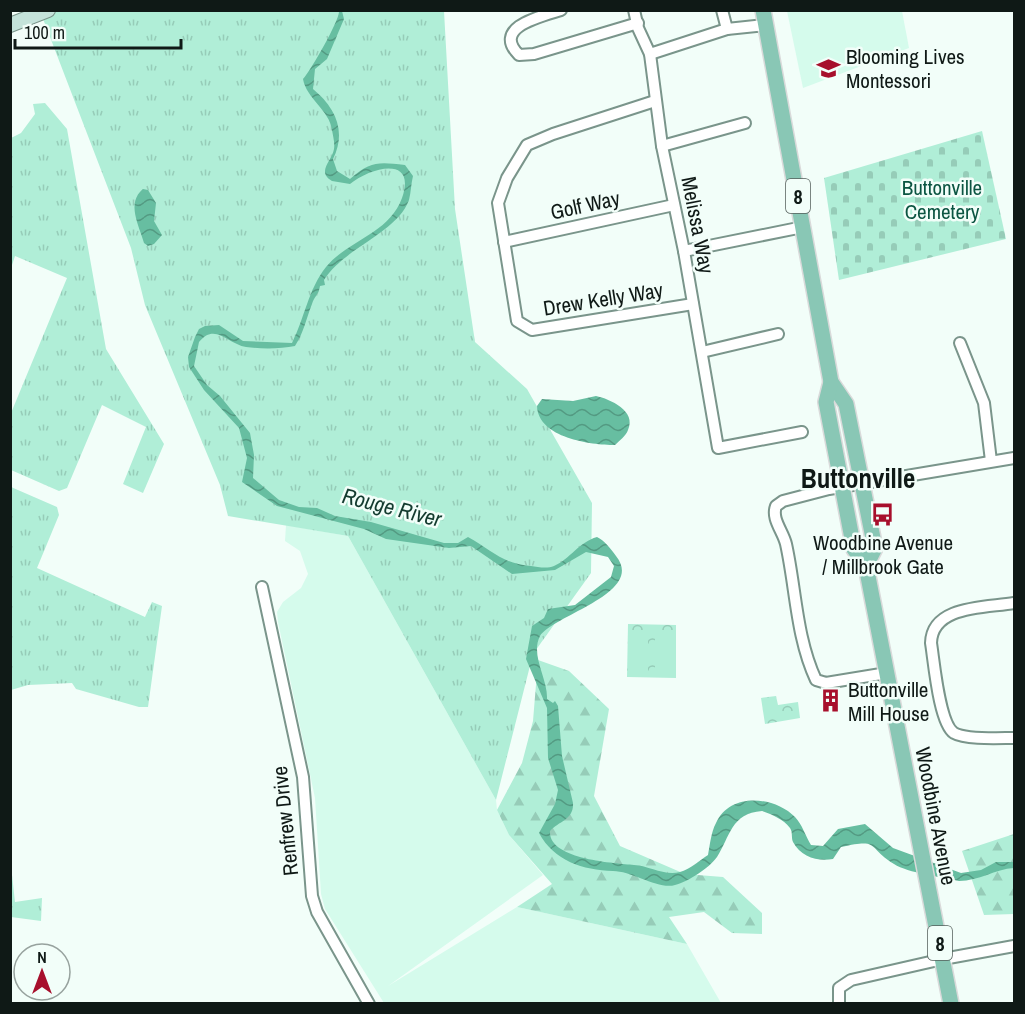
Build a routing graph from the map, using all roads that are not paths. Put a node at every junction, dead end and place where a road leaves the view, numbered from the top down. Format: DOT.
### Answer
graph roads {
  1 [pos="48,10"];
  2 [pos="561,10"];
  3 [pos="634,10"];
  4 [pos="722,10"];
  5 [pos="764,18"];
  6 [pos="638,23"];
  7 [pos="10,25"];
  8 [pos="727,29"];
  9 [pos="650,54"];
  10 [pos="655,101"];
  11 [pos="745,123"];
  12 [pos="662,146"];
  13 [pos="674,205"];
  14 [pos="803,227"];
  15 [pos="504,242"];
  16 [pos="684,251"];
  17 [pos="693,303"];
  18 [pos="778,334"];
  19 [pos="960,343"];
  20 [pos="702,352"];
  21 [pos="831,381"];
  22 [pos="802,432"];
  23 [pos="1014,458"];
  24 [pos="991,461"];
  25 [pos="861,484"];
  26 [pos="844,486"];
  27 [pos="866,566"];
  28 [pos="262,587"];
  29 [pos="1014,603"];
  30 [pos="887,673"];
  31 [pos="1014,738"];
  32 [pos="1014,946"];
  33 [pos="943,959"];
  34 [pos="369,1004"];
  35 [pos="839,1004"];
  36 [pos="951,1004"];
  1 -- 7 [label="main road"];
  2 -- 6 [label="street"];
  3 -- 6 [label="street, Melissa Way"];
  4 -- 8 [label="street"];
  5 -- 8 [label="street"];
  5 -- 14 [label="main road, Woodbine Avenue / 8"];
  6 -- 9 [label="street, Melissa Way"];
  8 -- 9 [label="street"];
  9 -- 10 [label="street, Melissa Way"];
  10 -- 12 [label="street, Melissa Way"];
  10 -- 15 [label="street, Drew Kelly Way"];
  11 -- 12 [label="street"];
  12 -- 13 [label="street, Melissa Way"];
  13 -- 15 [label="street, Golf Way"];
  13 -- 16 [label="street, Melissa Way"];
  14 -- 16 [label="street"];
  14 -- 21 [label="main road, Woodbine Avenue / 8"];
  15 -- 17 [label="street, Drew Kelly Way"];
  16 -- 17 [label="street, Melissa Way"];
  17 -- 20 [label="street, Melissa Way"];
  18 -- 20 [label="street"];
  19 -- 24 [label="street"];
  20 -- 22 [label="street, Melissa Way"];
  21 -- 25 [label="main road, Woodbine Avenue / 8"];
  21 -- 26 [label="main road, Woodbine Avenue / 8"];
  23 -- 24 [label="street"];
  24 -- 25 [label="street"];
  25 -- 26 [label="street"];
  25 -- 27 [label="main road, Woodbine Avenue / 8"];
  26 -- 27 [label="main road, Woodbine Avenue / 8"];
  26 -- 30 [label="street"];
  27 -- 30 [label="main road, Woodbine Avenue / 8"];
  28 -- 34 [label="street, Renfrew Drive"];
  29 -- 31 [label="street"];
  30 -- 33 [label="main road, Woodbine Avenue / 8"];
  32 -- 33 [label="street"];
  33 -- 35 [label="street"];
  33 -- 36 [label="main road, Woodbine Avenue / 8"];
}
